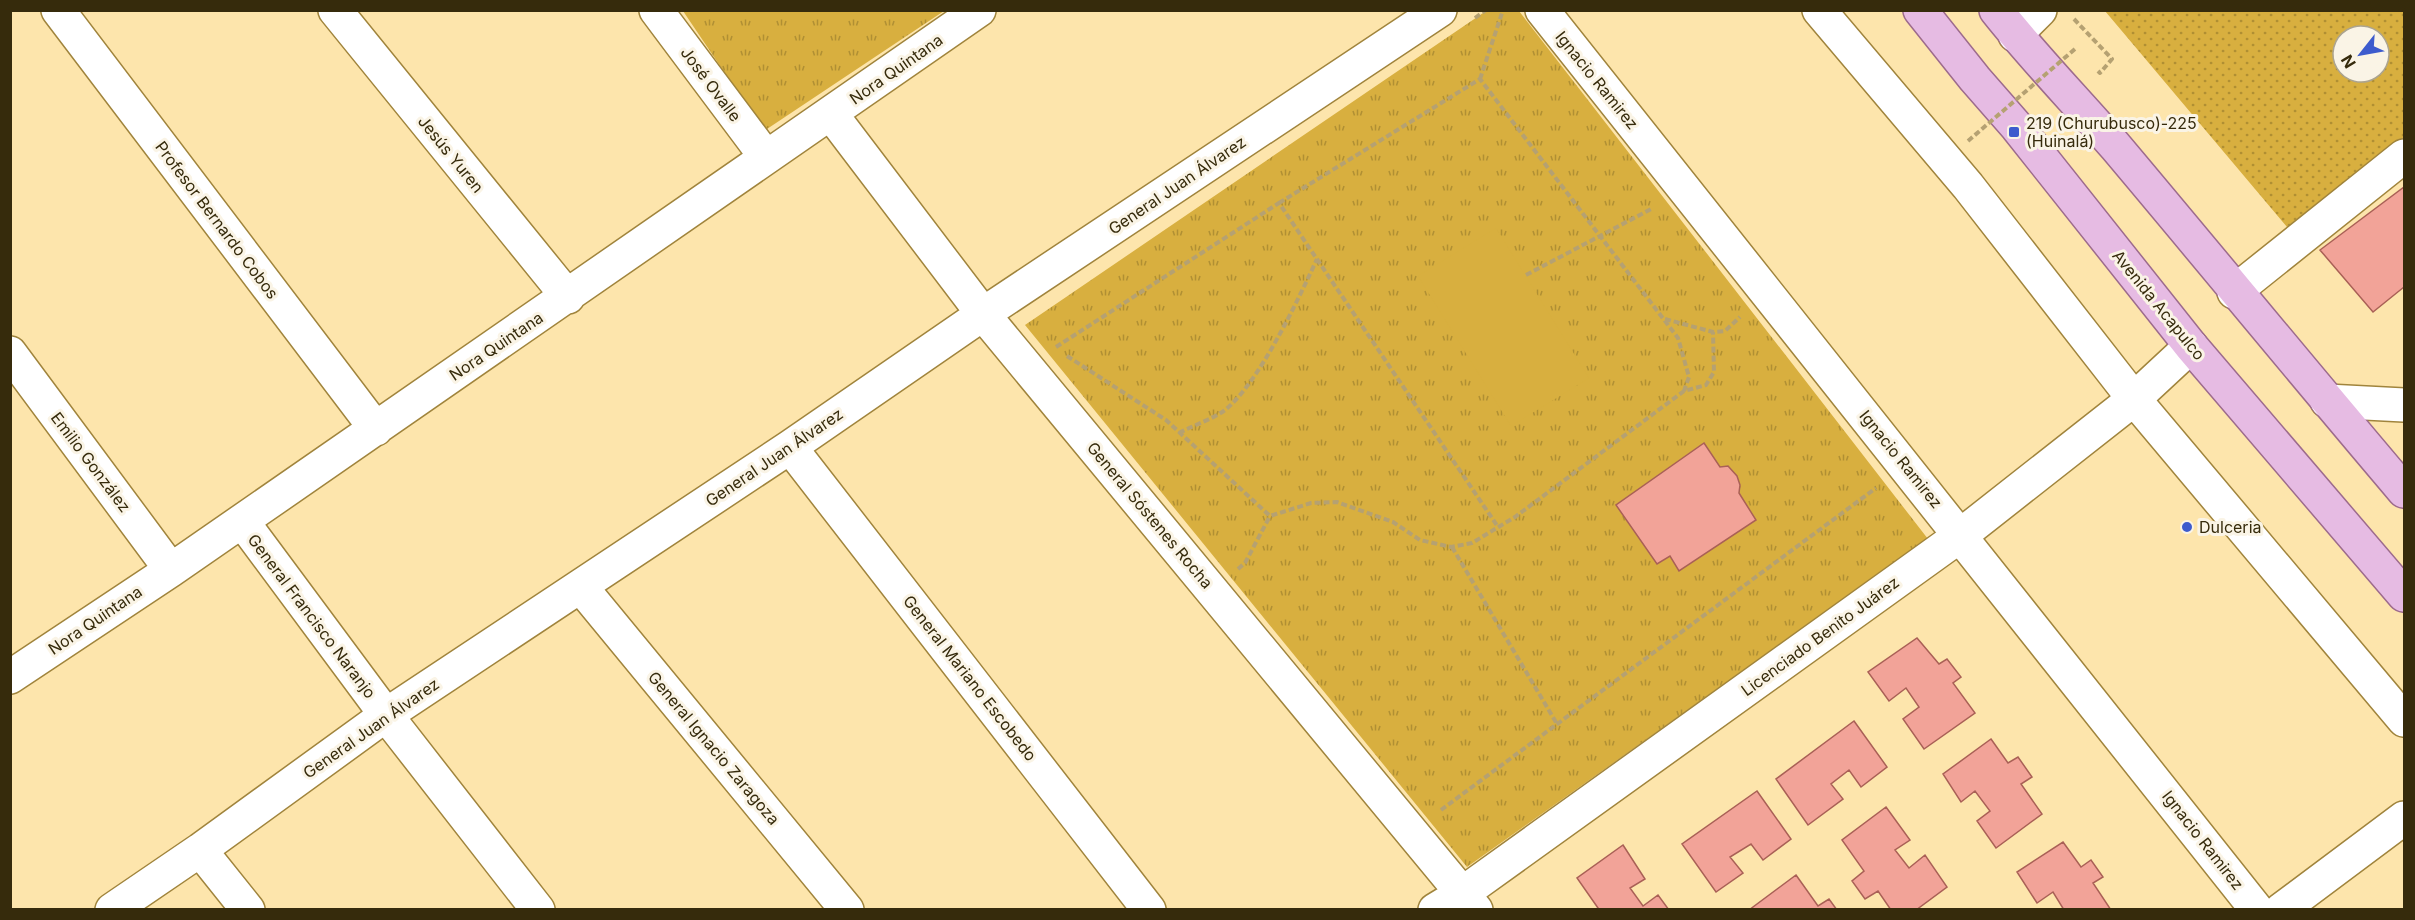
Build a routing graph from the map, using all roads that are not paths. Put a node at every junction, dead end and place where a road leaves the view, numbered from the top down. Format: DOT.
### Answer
graph roads {
  1 [pos="58,10"];
  2 [pos="335,10"];
  3 [pos="656,10"];
  4 [pos="979,10"];
  5 [pos="1542,10"];
  6 [pos="1819,10"];
  7 [pos="1920,10"];
  8 [pos="2040,10"];
  9 [pos="1453,17"];
  10 [pos="2013,32"];
  11 [pos="831,114"];
  12 [pos="2404,156"];
  13 [pos="766,157"];
  14 [pos="2234,292"];
  15 [pos="568,297"];
  16 [pos="983,314"];
  17 [pos="2191,346"];
  18 [pos="10,353"];
  19 [pos="2134,399"];
  20 [pos="2327,401"];
  21 [pos="2404,405"];
  22 [pos="376,429"];
  23 [pos="790,447"];
  24 [pos="2404,490"];
  25 [pos="242,520"];
  26 [pos="1961,535"];
  27 [pos="171,570"];
  28 [pos="581,587"];
  29 [pos="2404,595"];
  30 [pos="10,677"];
  31 [pos="386,715"];
  32 [pos="2404,720"];
  33 [pos="2404,818"];
  34 [pos="200,850"];
  35 [pos="1469,901"];
  36 [pos="112,909"];
  37 [pos="248,909"];
  38 [pos="538,909"];
  39 [pos="847,909"];
  40 [pos="1149,909"];
  41 [pos="1435,909"];
  42 [pos="2258,909"];
  43 [pos="2281,909"];
  1 -- 22 [label="street, Profesor Bernardo Cobos"];
  2 -- 15 [label="street, Jesús Yuren"];
  3 -- 13 [label="street, José Ovalle"];
  4 -- 11 [label="street, Nora Quintana"];
  5 -- 26 [label="street, Ignacio Ramirez"];
  6 -- 19 [label="street"];
  7 -- 17 [label="main road, Avenida Acapulco"];
  8 -- 10 [label="street"];
  9 -- 16 [label="street, General Juan Álvarez"];
  10 -- 14 [label="main road"];
  11 -- 13 [label="street, Nora Quintana"];
  11 -- 16 [label="street, General Sóstenes Rocha"];
  12 -- 14 [label="street"];
  13 -- 15 [label="street, Nora Quintana"];
  14 -- 20 [label="main road"];
  15 -- 22 [label="street, Nora Quintana"];
  16 -- 23 [label="street, General Juan Álvarez"];
  16 -- 35 [label="street, General Sóstenes Rocha"];
  17 -- 19 [label="street, Licenciado Benito Juárez"];
  17 -- 29 [label="main road, Avenida Acapulco"];
  18 -- 27 [label="street, Emilio González"];
  19 -- 26 [label="street, Licenciado Benito Juárez"];
  19 -- 32 [label="street"];
  20 -- 21 [label="street"];
  20 -- 24 [label="main road"];
  22 -- 25 [label="street, Nora Quintana"];
  23 -- 28 [label="street, General Juan Álvarez"];
  23 -- 40 [label="street, General Mariano Escobedo"];
  25 -- 27 [label="street, Nora Quintana"];
  25 -- 31 [label="street, General Francisco Naranjo"];
  26 -- 35 [label="street, Licenciado Benito Juárez"];
  26 -- 42 [label="street, Ignacio Ramirez"];
  27 -- 30 [label="street, Nora Quintana"];
  28 -- 31 [label="street, General Juan Álvarez"];
  28 -- 39 [label="street, General Ignacio Zaragoza"];
  31 -- 34 [label="street, General Juan Álvarez"];
  31 -- 38 [label="street, General Francisco Naranjo"];
  33 -- 43 [label="street"];
  34 -- 36 [label="street, General Juan Álvarez"];
  34 -- 37 [label="street"];
  35 -- 41 [label="street, Licenciado Benito Juárez"];
}
